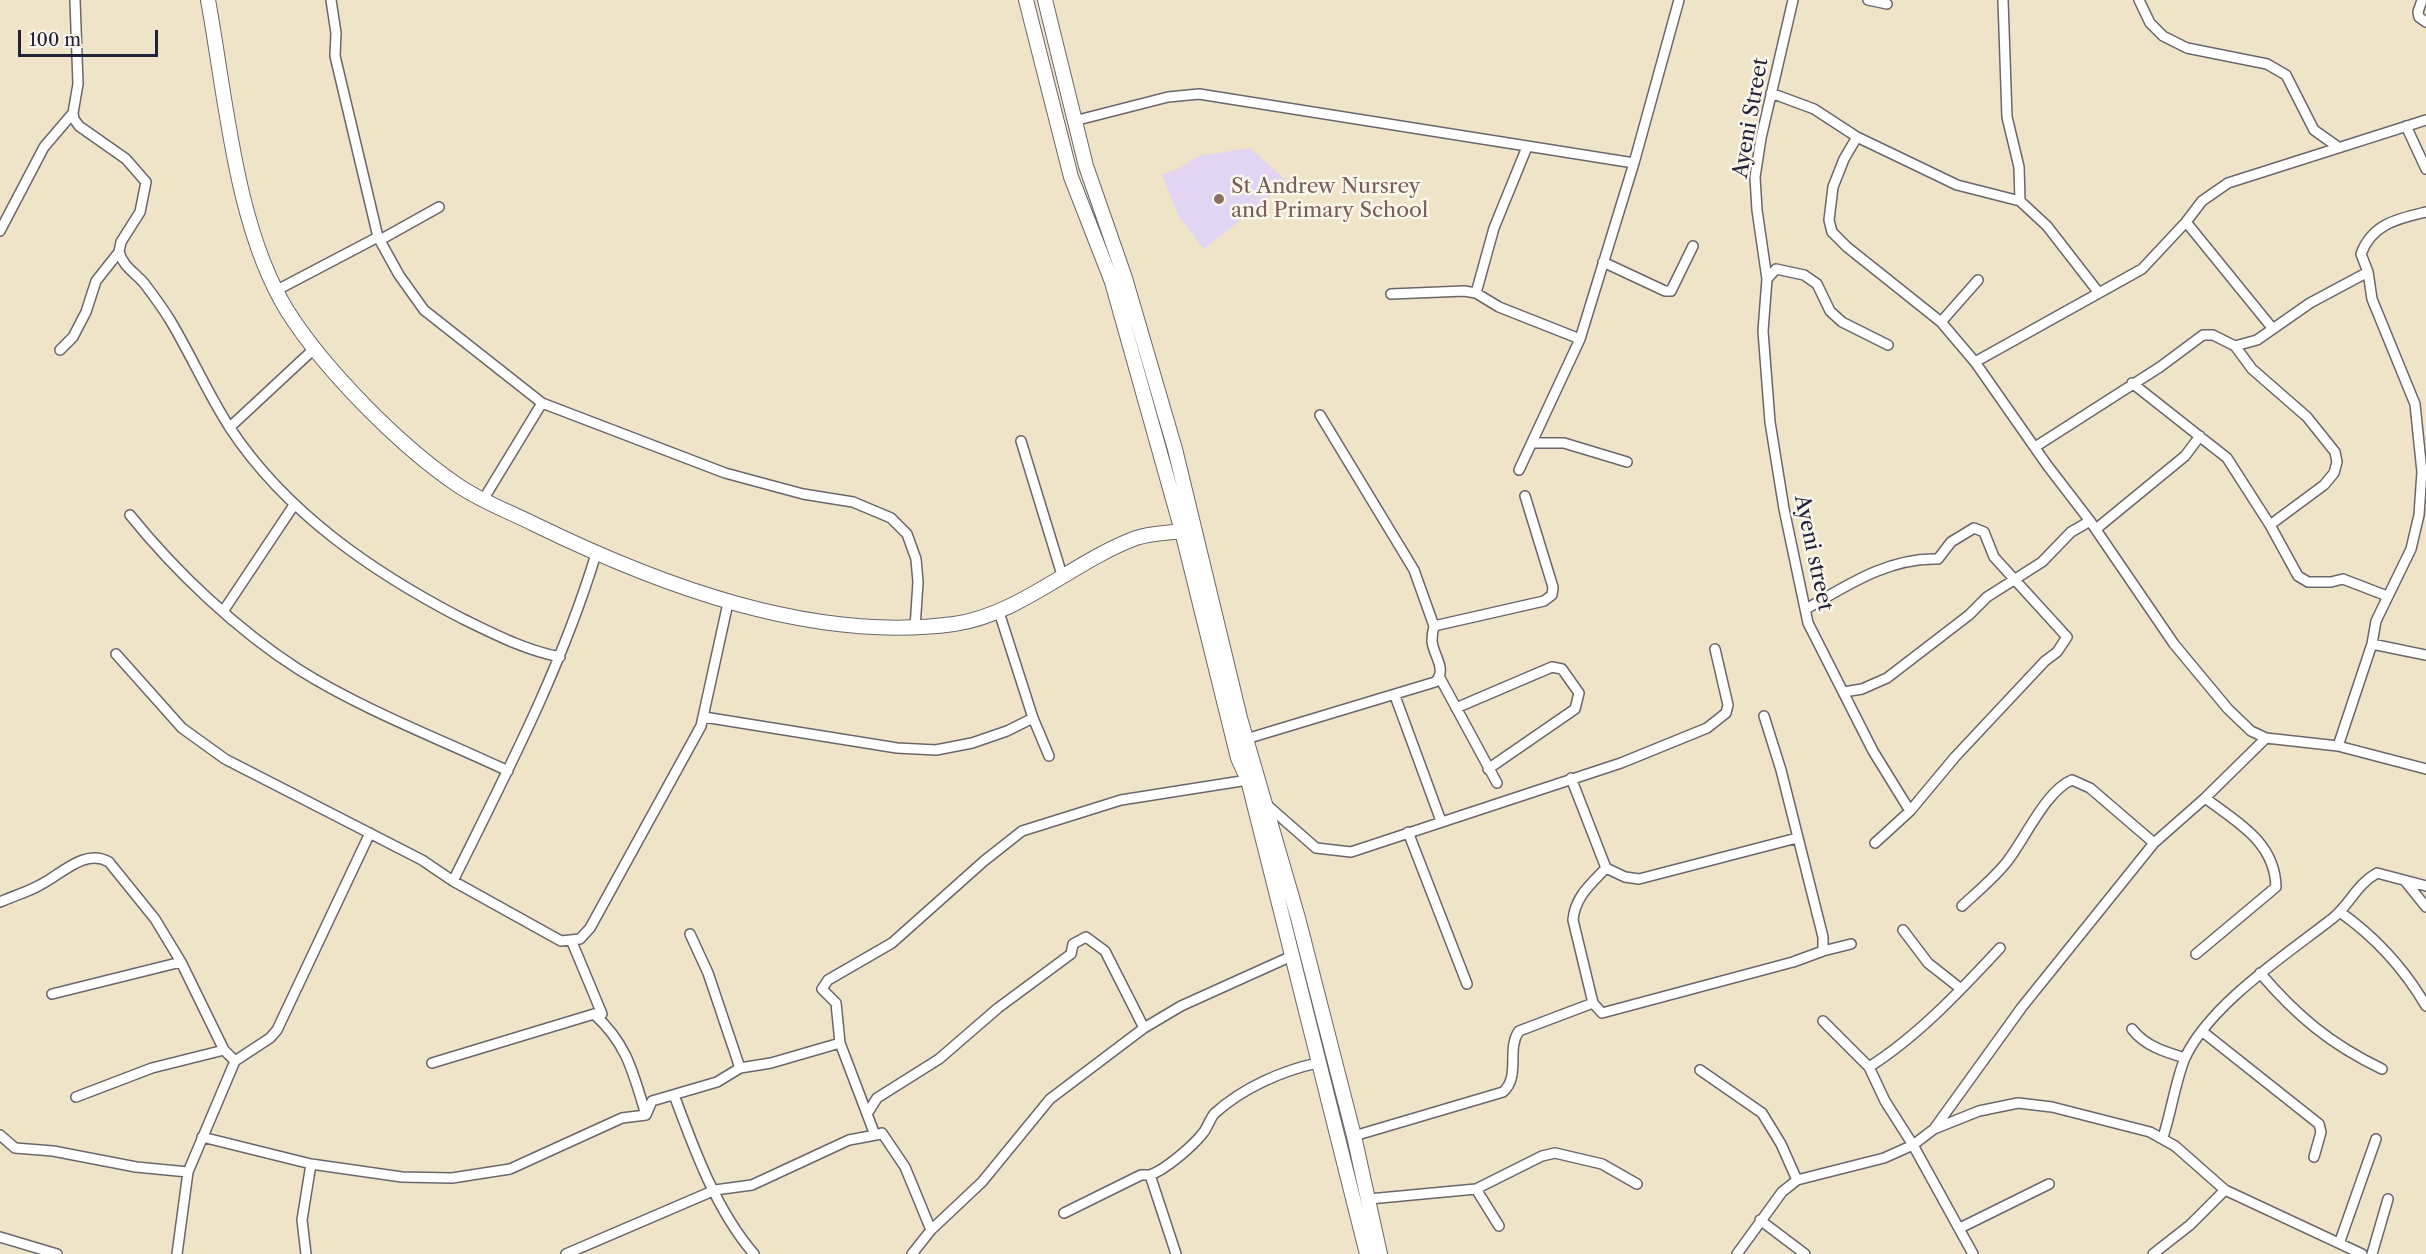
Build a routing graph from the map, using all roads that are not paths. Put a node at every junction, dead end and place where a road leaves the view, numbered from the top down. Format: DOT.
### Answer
graph roads {
  1 [pos="75,0"];
  2 [pos="208,0"];
  3 [pos="331,0"];
  4 [pos="1026,0"];
  5 [pos="1045,0"];
  6 [pos="1679,0"];
  7 [pos="1793,0"];
  8 [pos="1868,0"];
  9 [pos="2003,0"];
  10 [pos="2139,0"];
  11 [pos="2422,0"];
  12 [pos="1887,4"];
  13 [pos="2426,22"];
  14 [pos="1771,93"];
  15 [pos="73,113"];
  16 [pos="2426,120"];
  17 [pos="1074,121"];
  18 [pos="2406,126"];
  19 [pos="1857,137"];
  20 [pos="1527,147"];
  21 [pos="2338,147"];
  22 [pos="1634,163"];
  23 [pos="2426,169"];
  24 [pos="2020,201"];
  25 [pos="439,207"];
  26 [pos="2426,212"];
  27 [pos="2186,222"];
  28 [pos="0,231"];
  29 [pos="379,238"];
  30 [pos="1693,246"];
  31 [pos="119,252"];
  32 [pos="1603,262"];
  33 [pos="2368,272"];
  34 [pos="1767,279"];
  35 [pos="1978,279"];
  36 [pos="1119,280"];
  37 [pos="277,291"];
  38 [pos="1476,293"];
  39 [pos="2099,293"];
  40 [pos="1391,294"];
  41 [pos="1941,322"];
  42 [pos="2273,329"];
  43 [pos="1580,339"];
  44 [pos="1888,345"];
  45 [pos="2235,346"];
  46 [pos="315,348"];
  47 [pos="60,350"];
  48 [pos="1975,362"];
  49 [pos="2132,383"];
  50 [pos="542,403"];
  51 [pos="1320,415"];
  52 [pos="230,427"];
  53 [pos="2200,436"];
  54 [pos="1021,441"];
  55 [pos="1533,443"];
  56 [pos="2035,447"];
  57 [pos="1626,462"];
  58 [pos="1519,470"];
  59 [pos="1525,496"];
  60 [pos="483,500"];
  61 [pos="294,505"];
  62 [pos="130,515"];
  63 [pos="2093,525"];
  64 [pos="2270,525"];
  65 [pos="1182,531"];
  66 [pos="596,554"];
  67 [pos="1062,575"];
  68 [pos="2014,582"];
  69 [pos="2387,596"];
  70 [pos="728,603"];
  71 [pos="1806,609"];
  72 [pos="224,610"];
  73 [pos="999,612"];
  74 [pos="1434,626"];
  75 [pos="915,628"];
  76 [pos="2372,645"];
  77 [pos="1715,649"];
  78 [pos="116,654"];
  79 [pos="2426,656"];
  80 [pos="560,657"];
  81 [pos="1222,666"];
  82 [pos="1440,678"];
  83 [pos="1844,692"];
  84 [pos="1395,696"];
  85 [pos="1456,708"];
  86 [pos="1764,716"];
  87 [pos="704,717"];
  88 [pos="1033,718"];
  89 [pos="2266,738"];
  90 [pos="1246,739"];
  91 [pos="2338,746"];
  92 [pos="1049,756"];
  93 [pos="1488,769"];
  94 [pos="2426,769"];
  95 [pos="508,771"];
  96 [pos="1571,778"];
  97 [pos="1248,780"];
  98 [pos="1497,783"];
  99 [pos="2205,798"];
  100 [pos="1267,805"];
  101 [pos="1910,811"];
  102 [pos="1441,821"];
  103 [pos="1408,832"];
  104 [pos="370,833"];
  105 [pos="1797,838"];
  106 [pos="1875,843"];
  107 [pos="2154,843"];
  108 [pos="1606,868"];
  109 [pos="2405,880"];
  110 [pos="453,881"];
  111 [pos="2426,886"];
  112 [pos="0,902"];
  113 [pos="1962,906"];
  114 [pos="2426,907"];
  115 [pos="2340,912"];
  116 [pos="1903,930"];
  117 [pos="690,934"];
  118 [pos="572,942"];
  119 [pos="1851,944"];
  120 [pos="2000,948"];
  121 [pos="1822,951"];
  122 [pos="2196,954"];
  123 [pos="1294,955"];
  124 [pos="181,962"];
  125 [pos="2260,973"];
  126 [pos="1467,984"];
  127 [pos="1961,989"];
  128 [pos="52,994"];
  129 [pos="1593,1003"];
  130 [pos="2426,1006"];
  131 [pos="594,1014"];
  132 [pos="1823,1021"];
  133 [pos="1144,1028"];
  134 [pos="2132,1029"];
  135 [pos="2203,1032"];
  136 [pos="840,1043"];
  137 [pos="224,1050"];
  138 [pos="2185,1058"];
  139 [pos="234,1061"];
  140 [pos="432,1063"];
  141 [pos="1317,1063"];
  142 [pos="1869,1067"];
  143 [pos="740,1068"];
  144 [pos="2382,1069"];
  145 [pos="1700,1070"];
  146 [pos="674,1095"];
  147 [pos="76,1097"];
  148 [pos="867,1113"];
  149 [pos="646,1115"];
  150 [pos="1934,1129"];
  151 [pos="882,1133"];
  152 [pos="0,1135"];
  153 [pos="1354,1136"];
  154 [pos="202,1137"];
  155 [pos="2163,1137"];
  156 [pos="2376,1139"];
  157 [pos="1913,1145"];
  158 [pos="2314,1157"];
  159 [pos="311,1164"];
  160 [pos="189,1172"];
  161 [pos="1150,1175"];
  162 [pos="1797,1180"];
  163 [pos="1637,1184"];
  164 [pos="2049,1184"];
  165 [pos="1476,1189"];
  166 [pos="715,1190"];
  167 [pos="2225,1190"];
  168 [pos="1369,1199"];
  169 [pos="2388,1199"];
  170 [pos="1064,1213"];
  171 [pos="1760,1220"];
  172 [pos="1499,1226"];
  173 [pos="1960,1228"];
  174 [pos="931,1230"];
  175 [pos="0,1237"];
  176 [pos="2340,1241"];
  177 [pos="57,1254"];
  178 [pos="177,1254"];
  179 [pos="306,1254"];
  180 [pos="566,1254"];
  181 [pos="754,1254"];
  182 [pos="912,1254"];
  183 [pos="1176,1254"];
  184 [pos="1367,1254"];
  185 [pos="1380,1254"];
  186 [pos="1737,1254"];
  187 [pos="1805,1254"];
  188 [pos="1973,1254"];
  189 [pos="2153,1254"];
  190 [pos="2362,1254"];
  191 [pos="2372,1254"];
  1 -- 15 [label="street"];
  2 -- 37 [label="main road"];
  3 -- 29 [label="street"];
  4 -- 36 [label="main road"];
  5 -- 17 [label="main road"];
  6 -- 22 [label="street"];
  7 -- 14 [label="street, Ayeni Street"];
  8 -- 12 [label="street"];
  9 -- 24 [label="street"];
  10 -- 21 [label="street"];
  11 -- 13 [label="street"];
  14 -- 19 [label="street"];
  14 -- 34 [label="street, Ayeni Street"];
  15 -- 28 [label="street"];
  15 -- 31 [label="street"];
  16 -- 18 [label="street"];
  17 -- 20 [label="street"];
  17 -- 36 [label="main road"];
  18 -- 21 [label="street"];
  18 -- 23 [label="street"];
  19 -- 24 [label="street"];
  19 -- 41 [label="street"];
  20 -- 22 [label="street"];
  20 -- 38 [label="street"];
  21 -- 27 [label="street"];
  22 -- 32 [label="street"];
  24 -- 39 [label="street"];
  25 -- 29 [label="street"];
  26 -- 33 [label="street"];
  27 -- 39 [label="street"];
  27 -- 42 [label="street"];
  29 -- 37 [label="street"];
  29 -- 50 [label="street"];
  30 -- 32 [label="street"];
  31 -- 47 [label="street"];
  31 -- 52 [label="street"];
  32 -- 43 [label="street"];
  33 -- 42 [label="street"];
  33 -- 69 [label="street"];
  34 -- 44 [label="street"];
  34 -- 71 [label="street, Ayeni street"];
  35 -- 41 [label="street"];
  36 -- 65 [label="main road"];
  36 -- 81 [label="main road"];
  37 -- 46 [label="main road"];
  38 -- 40 [label="street"];
  38 -- 43 [label="street"];
  39 -- 48 [label="street"];
  41 -- 48 [label="street"];
  42 -- 45 [label="street"];
  43 -- 55 [label="street"];
  45 -- 49 [label="street"];
  45 -- 64 [label="street"];
  46 -- 52 [label="street"];
  46 -- 60 [label="main road"];
  48 -- 56 [label="street"];
  49 -- 53 [label="street"];
  49 -- 56 [label="street"];
  50 -- 60 [label="street"];
  50 -- 75 [label="street"];
  51 -- 74 [label="street"];
  52 -- 61 [label="street"];
  53 -- 63 [label="street"];
  53 -- 64 [label="street"];
  54 -- 67 [label="street"];
  55 -- 57 [label="street"];
  55 -- 58 [label="street"];
  56 -- 63 [label="street"];
  59 -- 74 [label="street"];
  60 -- 66 [label="main road"];
  61 -- 72 [label="street"];
  61 -- 80 [label="street"];
  62 -- 72 [label="street"];
  63 -- 68 [label="street"];
  63 -- 89 [label="street"];
  64 -- 69 [label="street"];
  65 -- 67 [label="main road"];
  65 -- 81 [label="main road"];
  66 -- 70 [label="main road"];
  66 -- 80 [label="street"];
  67 -- 73 [label="main road"];
  68 -- 71 [label="street"];
  68 -- 83 [label="street"];
  68 -- 101 [label="street"];
  69 -- 76 [label="street"];
  70 -- 75 [label="main road"];
  70 -- 87 [label="street"];
  71 -- 83 [label="street, Ayeni street"];
  72 -- 95 [label="street"];
  73 -- 75 [label="main road"];
  73 -- 88 [label="street"];
  74 -- 82 [label="street"];
  76 -- 79 [label="street"];
  76 -- 91 [label="street"];
  77 -- 96 [label="street"];
  78 -- 104 [label="street"];
  80 -- 95 [label="street"];
  81 -- 90 [label="main road"];
  81 -- 97 [label="main road"];
  82 -- 84 [label="street"];
  82 -- 85 [label="street"];
  83 -- 101 [label="street, Ayeni street"];
  84 -- 90 [label="street"];
  84 -- 102 [label="street"];
  85 -- 93 [label="street"];
  85 -- 93 [label="street"];
  86 -- 105 [label="street"];
  87 -- 88 [label="street"];
  87 -- 118 [label="street"];
  88 -- 92 [label="street"];
  89 -- 91 [label="street"];
  89 -- 99 [label="street"];
  90 -- 100 [label="main road"];
  91 -- 94 [label="street"];
  93 -- 98 [label="street"];
  95 -- 110 [label="street"];
  96 -- 102 [label="street"];
  96 -- 108 [label="street"];
  97 -- 123 [label="main road"];
  97 -- 136 [label="street"];
  99 -- 107 [label="street"];
  99 -- 122 [label="street"];
  100 -- 103 [label="street"];
  100 -- 153 [label="main road"];
  101 -- 106 [label="street"];
  102 -- 103 [label="street"];
  103 -- 126 [label="street"];
  104 -- 110 [label="street"];
  104 -- 139 [label="street"];
  105 -- 108 [label="street"];
  105 -- 121 [label="street"];
  107 -- 113 [label="street"];
  107 -- 150 [label="street"];
  108 -- 129 [label="street"];
  109 -- 111 [label="street"];
  109 -- 114 [label="street"];
  109 -- 115 [label="street"];
  110 -- 118 [label="street"];
  112 -- 124 [label="street"];
  115 -- 125 [label="street"];
  115 -- 130 [label="street"];
  116 -- 127 [label="street"];
  117 -- 143 [label="street"];
  118 -- 131 [label="street"];
  119 -- 121 [label="street"];
  120 -- 127 [label="street"];
  121 -- 129 [label="street"];
  123 -- 133 [label="street"];
  123 -- 141 [label="main road"];
  124 -- 128 [label="street"];
  124 -- 137 [label="street"];
  125 -- 135 [label="street"];
  125 -- 144 [label="street"];
  127 -- 142 [label="street"];
  129 -- 153 [label="street"];
  131 -- 140 [label="street"];
  131 -- 149 [label="street"];
  132 -- 142 [label="street"];
  133 -- 148 [label="street"];
  133 -- 174 [label="street"];
  134 -- 138 [label="street"];
  135 -- 138 [label="street"];
  135 -- 158 [label="street"];
  136 -- 143 [label="street"];
  136 -- 148 [label="street"];
  137 -- 139 [label="street"];
  137 -- 147 [label="street"];
  138 -- 155 [label="street"];
  139 -- 154 [label="street"];
  141 -- 161 [label="street"];
  141 -- 184 [label="main road"];
  142 -- 157 [label="street"];
  143 -- 146 [label="street"];
  145 -- 162 [label="street"];
  146 -- 149 [label="street"];
  146 -- 166 [label="street"];
  148 -- 151 [label="street"];
  149 -- 159 [label="street"];
  150 -- 155 [label="street"];
  150 -- 157 [label="street"];
  151 -- 166 [label="street"];
  151 -- 174 [label="street"];
  152 -- 160 [label="street"];
  153 -- 168 [label="main road"];
  154 -- 159 [label="street"];
  154 -- 160 [label="street"];
  155 -- 167 [label="street"];
  156 -- 176 [label="street"];
  157 -- 162 [label="street"];
  157 -- 173 [label="street"];
  159 -- 179 [label="street"];
  160 -- 178 [label="street"];
  161 -- 170 [label="street"];
  161 -- 183 [label="street"];
  162 -- 171 [label="street"];
  163 -- 165 [label="street"];
  164 -- 173 [label="street"];
  165 -- 168 [label="street"];
  165 -- 172 [label="street"];
  166 -- 180 [label="street"];
  166 -- 181 [label="street"];
  167 -- 176 [label="street"];
  167 -- 189 [label="street"];
  168 -- 185 [label="main road"];
  169 -- 191 [label="street"];
  171 -- 186 [label="street"];
  171 -- 187 [label="street"];
  173 -- 188 [label="street"];
  174 -- 182 [label="street"];
  175 -- 177 [label="street"];
  176 -- 190 [label="street"];
}
